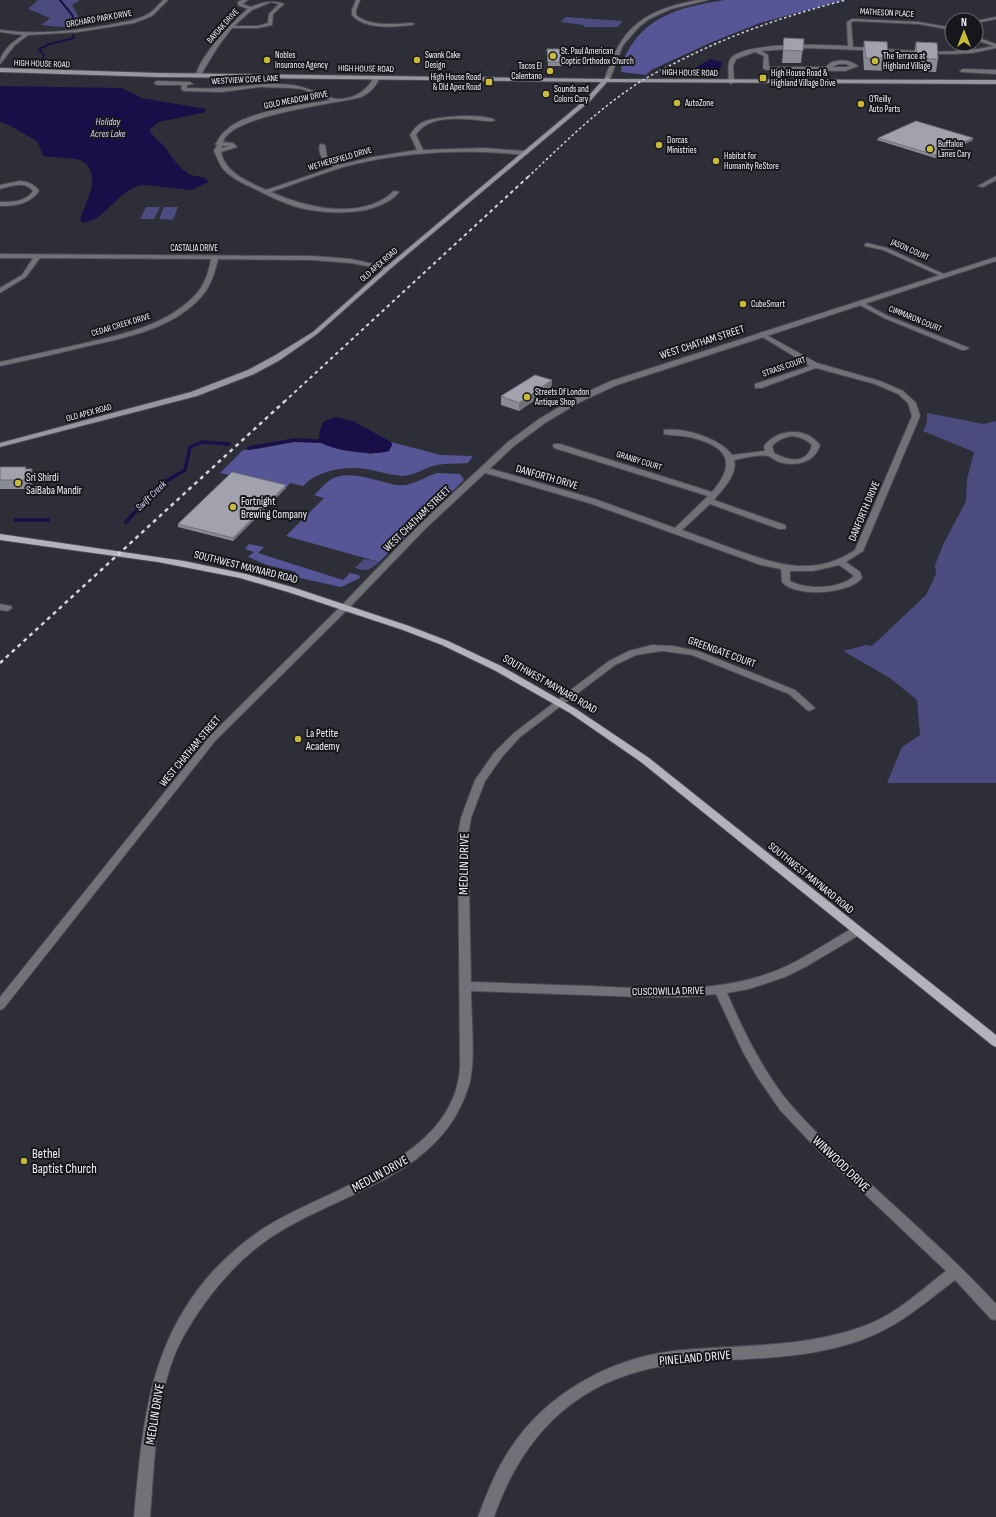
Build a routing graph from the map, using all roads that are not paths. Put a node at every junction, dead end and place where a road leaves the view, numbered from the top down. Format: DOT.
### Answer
graph roads {
  1 [pos="166,0"];
  2 [pos="246,0"];
  3 [pos="270,0"];
  4 [pos="358,0"];
  5 [pos="706,0"];
  6 [pos="252,9"];
  7 [pos="996,18"];
  8 [pos="984,20"];
  9 [pos="412,24"];
  10 [pos="231,27"];
  11 [pos="944,27"];
  12 [pos="0,31"];
  13 [pos="26,35"];
  14 [pos="984,42"];
  15 [pos="996,47"];
  16 [pos="851,49"];
  17 [pos="755,50"];
  18 [pos="0,62"];
  19 [pos="829,68"];
  20 [pos="0,70"];
  21 [pos="962,71"];
  22 [pos="996,72"];
  23 [pos="198,75"];
  24 [pos="377,77"];
  25 [pos="607,79"];
  26 [pos="731,82"];
  27 [pos="996,82"];
  28 [pos="157,83"];
  29 [pos="996,86"];
  30 [pos="337,101"];
  31 [pos="492,120"];
  32 [pos="413,121"];
  33 [pos="424,123"];
  34 [pos="218,144"];
  35 [pos="322,145"];
  36 [pos="218,151"];
  37 [pos="421,153"];
  38 [pos="525,153"];
  39 [pos="338,167"];
  40 [pos="996,178"];
  41 [pos="981,186"];
  42 [pos="0,187"];
  43 [pos="266,192"];
  44 [pos="396,192"];
  45 [pos="0,204"];
  46 [pos="867,245"];
  47 [pos="0,256"];
  48 [pos="38,256"];
  49 [pos="215,258"];
  50 [pos="996,259"];
  51 [pos="388,268"];
  52 [pos="945,276"];
  53 [pos="0,291"];
  54 [pos="860,303"];
  55 [pos="761,334"];
  56 [pos="965,348"];
  57 [pos="0,364"];
  58 [pos="816,366"];
  59 [pos="758,386"];
  60 [pos="667,432"];
  61 [pos="0,446"];
  62 [pos="557,446"];
  63 [pos="770,454"];
  64 [pos="729,458"];
  65 [pos="485,470"];
  66 [pos="712,498"];
  67 [pos="782,527"];
  68 [pos="676,531"];
  69 [pos="0,537"];
  70 [pos="842,563"];
  71 [pos="785,568"];
  72 [pos="345,607"];
  73 [pos="560,701"];
  74 [pos="810,708"];
  75 [pos="857,931"];
  76 [pos="465,986"];
  77 [pos="720,989"];
  78 [pos="0,1005"];
  79 [pos="996,1042"];
  80 [pos="956,1272"];
  81 [pos="996,1314"];
  82 [pos="142,1517"];
  83 [pos="486,1517"];
  1 -- 13 [label="street, ORCHARD PARK DRIVE"];
  2 -- 6 [label="street"];
  3 -- 6 [label="street, BAYOAK DRIVE"];
  3 -- 10 [label="street"];
  4 -- 9 [label="street"];
  5 -- 25 [label="street, OLD APEX ROAD"];
  6 -- 10 [label="street, BAYOAK DRIVE"];
  7 -- 8 [label="street"];
  10 -- 23 [label="street, BAYOAK DRIVE"];
  11 -- 16 [label="street, MATHESON PLACE"];
  12 -- 13 [label="street, ORCHARD PARK DRIVE"];
  13 -- 18 [label="street"];
  14 -- 15 [label="street"];
  15 -- 16 [label="street"];
  16 -- 17 [label="street"];
  17 -- 19 [label="street"];
  17 -- 26 [label="street"];
  20 -- 23 [label="main road, HIGH HOUSE ROAD"];
  21 -- 22 [label="street"];
  23 -- 24 [label="main road, HIGH HOUSE ROAD"];
  24 -- 25 [label="main road, HIGH HOUSE ROAD"];
  24 -- 30 [label="street, GOLD MEADOW DRIVE"];
  25 -- 26 [label="main road, HIGH HOUSE ROAD"];
  25 -- 38 [label="main road, OLD APEX ROAD"];
  26 -- 27 [label="main road, HIGH HOUSE ROAD"];
  26 -- 29 [label="main road, HIGH HOUSE ROAD"];
  28 -- 30 [label="street, WESTVIEW COVE LANE"];
  30 -- 34 [label="street, GOLD MEADOW DRIVE"];
  31 -- 33 [label="street"];
  32 -- 33 [label="street"];
  33 -- 37 [label="street"];
  34 -- 36 [label="street"];
  34 -- 36 [label="street"];
  35 -- 39 [label="street"];
  36 -- 43 [label="street"];
  37 -- 38 [label="street, WETHERSFIELD DRIVE"];
  37 -- 39 [label="street, WETHERSFIELD DRIVE"];
  38 -- 51 [label="main road, OLD APEX ROAD"];
  39 -- 43 [label="street, WETHERSFIELD DRIVE"];
  40 -- 41 [label="street"];
  42 -- 45 [label="street"];
  43 -- 44 [label="street"];
  46 -- 52 [label="street, JASON COURT"];
  47 -- 48 [label="street, CASTALIA DRIVE"];
  48 -- 49 [label="street, CASTALIA DRIVE"];
  48 -- 53 [label="street"];
  49 -- 51 [label="street, CASTALIA DRIVE"];
  49 -- 57 [label="street, CEDAR CREEK DRIVE"];
  50 -- 52 [label="street, WEST CHATHAM STREET"];
  51 -- 61 [label="main road, OLD APEX ROAD"];
  52 -- 54 [label="street, WEST CHATHAM STREET"];
  54 -- 55 [label="street, WEST CHATHAM STREET"];
  54 -- 56 [label="street, CIMMARON COURT"];
  55 -- 58 [label="street, DANFORTH DRIVE"];
  55 -- 65 [label="street, WEST CHATHAM STREET"];
  58 -- 59 [label="street, STRASS COURT"];
  58 -- 70 [label="street, DANFORTH DRIVE"];
  60 -- 64 [label="street"];
  62 -- 66 [label="street, GRANBY COURT"];
  63 -- 63 [label="street"];
  63 -- 64 [label="street"];
  64 -- 66 [label="street"];
  65 -- 68 [label="street, DANFORTH DRIVE"];
  65 -- 72 [label="street, WEST CHATHAM STREET"];
  66 -- 67 [label="street, GRANBY COURT"];
  66 -- 68 [label="street"];
  68 -- 71 [label="street, DANFORTH DRIVE"];
  69 -- 72 [label="main road, SOUTHWEST MAYNARD ROAD"];
  70 -- 71 [label="street, DANFORTH DRIVE"];
  70 -- 71 [label="street"];
  72 -- 73 [label="main road, SOUTHWEST MAYNARD ROAD"];
  72 -- 78 [label="street, WEST CHATHAM STREET"];
  73 -- 74 [label="street, GREENGATE COURT"];
  73 -- 75 [label="main road, SOUTHWEST MAYNARD ROAD"];
  73 -- 76 [label="street, MEDLIN DRIVE"];
  75 -- 77 [label="street, CUSCOWILLA DRIVE"];
  75 -- 79 [label="main road, SOUTHWEST MAYNARD ROAD"];
  76 -- 77 [label="street, CUSCOWILLA DRIVE"];
  76 -- 82 [label="street, MEDLIN DRIVE"];
  77 -- 80 [label="street, WINWOOD DRIVE"];
  80 -- 81 [label="street, WINWOOD DRIVE"];
  80 -- 83 [label="street, PINELAND DRIVE"];
}
